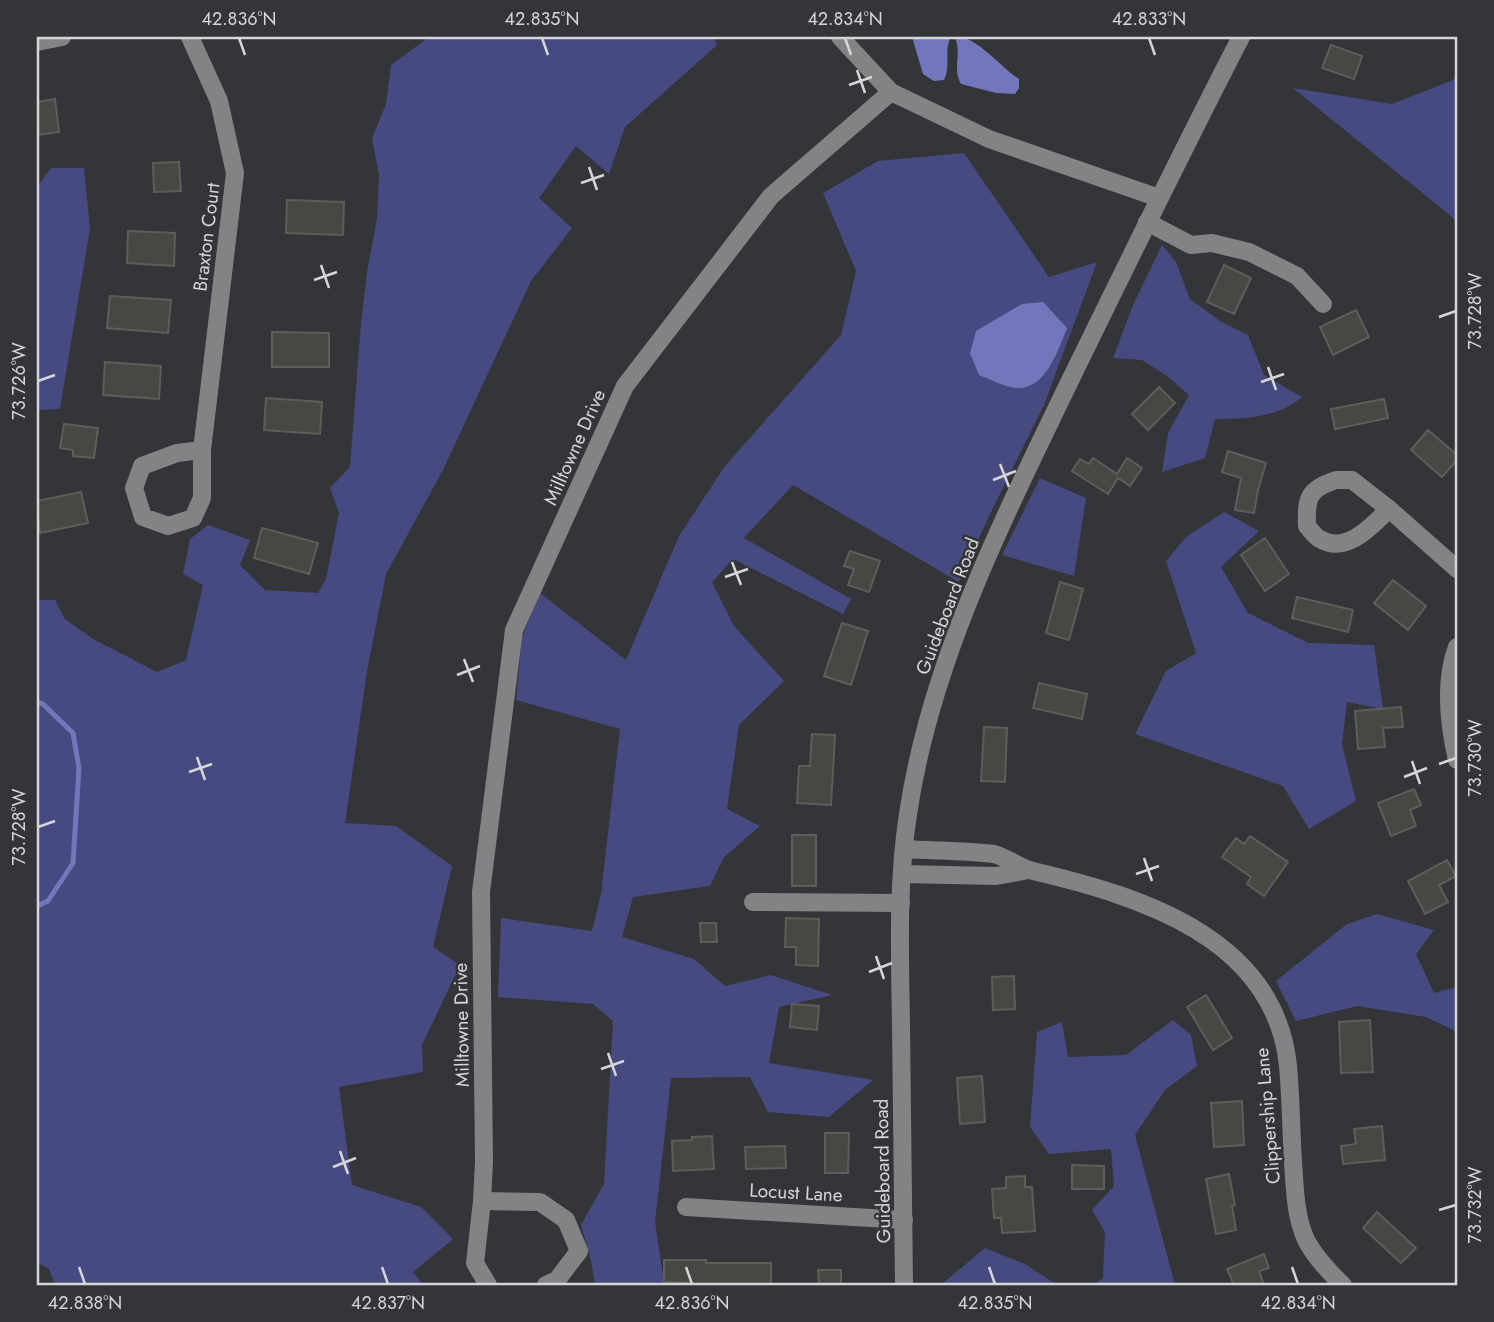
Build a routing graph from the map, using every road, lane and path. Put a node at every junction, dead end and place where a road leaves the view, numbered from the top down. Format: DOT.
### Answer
graph roads {
  1 [pos="62,37"];
  2 [pos="190,37"];
  3 [pos="840,37"];
  4 [pos="1241,37"];
  5 [pos="37,42"];
  6 [pos="891,92"];
  7 [pos="1159,198"];
  8 [pos="1147,222"];
  9 [pos="1324,304"];
  10 [pos="202,450"];
  11 [pos="1389,509"];
  12 [pos="1457,569"];
  13 [pos="1457,647"];
  14 [pos="1457,760"];
  15 [pos="904,849"];
  16 [pos="1029,870"];
  17 [pos="902,874"];
  18 [pos="753,902"];
  19 [pos="901,903"];
  20 [pos="482,1200"];
  21 [pos="687,1207"];
  22 [pos="904,1220"];
  23 [pos="488,1285"];
  24 [pos="546,1285"];
  25 [pos="904,1285"];
  26 [pos="1343,1285"];
  1 -- 5 [label="street"];
  2 -- 10 [label="street, Braxton Court"];
  3 -- 6 [label="street"];
  4 -- 7 [label="street, Guideboard Road"];
  6 -- 7 [label="street"];
  6 -- 20 [label="street, Milltowne Drive"];
  7 -- 8 [label="street, Guideboard Road"];
  8 -- 9 [label="street"];
  8 -- 15 [label="street, Guideboard Road"];
  10 -- 10 [label="street, Braxton Court"];
  11 -- 11 [label="street"];
  11 -- 12 [label="street"];
  13 -- 14 [label="street"];
  15 -- 16 [label="street, Clippership Lane"];
  15 -- 17 [label="street, Guideboard Road"];
  16 -- 17 [label="street, Clippership Lane"];
  16 -- 26 [label="street, Clippership Lane"];
  17 -- 19 [label="street, Guideboard Road"];
  18 -- 19 [label="street"];
  19 -- 22 [label="street, Guideboard Road"];
  20 -- 23 [label="street, Milltowne Drive"];
  20 -- 24 [label="street"];
  21 -- 22 [label="street, Locust Lane"];
  22 -- 25 [label="street, Guideboard Road"];
}
